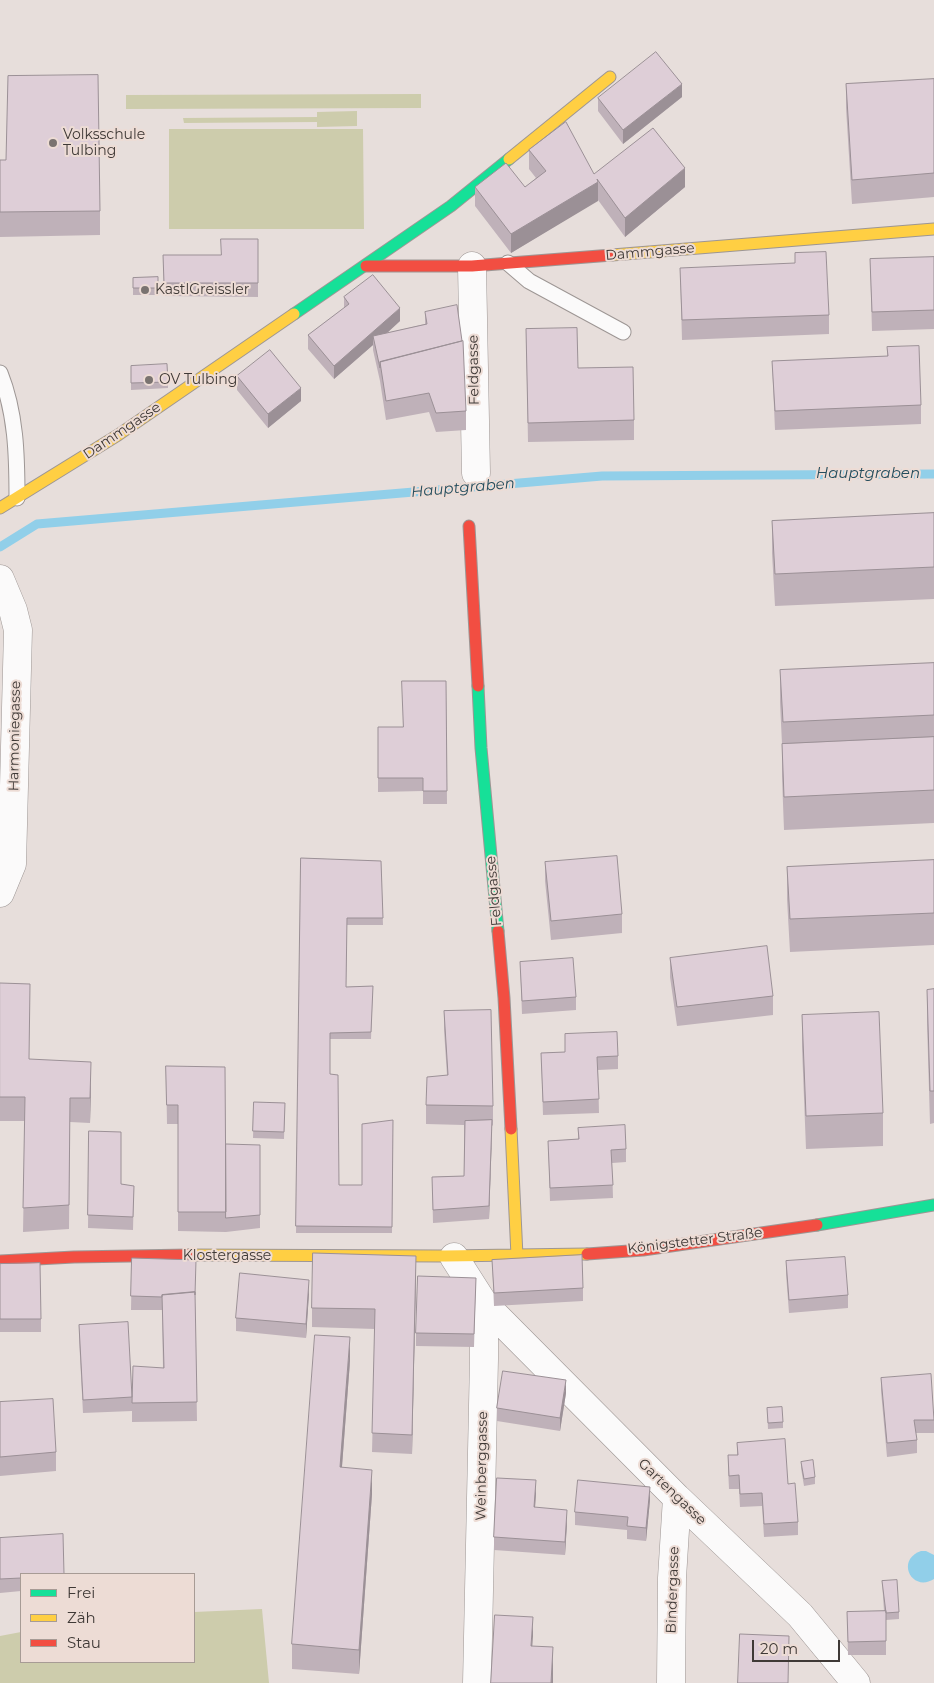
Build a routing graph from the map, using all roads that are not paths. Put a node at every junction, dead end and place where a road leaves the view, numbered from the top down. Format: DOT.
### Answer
graph roads {
  1 [pos="610,77"];
  2 [pos="934,228"];
  3 [pos="508,263"];
  4 [pos="366,266"];
  5 [pos="472,266"];
  6 [pos="623,332"];
  7 [pos="0,373"];
  8 [pos="476,473"];
  9 [pos="17,498"];
  10 [pos="0,508"];
  11 [pos="469,526"];
  12 [pos="0,580"];
  13 [pos="0,894"];
  14 [pos="934,1205"];
  15 [pos="517,1256"];
  16 [pos="454,1257"];
  17 [pos="0,1261"];
  18 [pos="484,1304"];
  19 [pos="677,1498"];
  20 [pos="477,1683"];
  21 [pos="671,1683"];
  22 [pos="856,1683"];
  1 -- 4 [label="street, Dammgasse"];
  2 -- 3 [label="street, Dammgasse"];
  3 -- 5 [label="street, Dammgasse"];
  3 -- 6 [label="lane"];
  4 -- 5 [label="street, Dammgasse"];
  4 -- 9 [label="street, Dammgasse"];
  5 -- 8 [label="street, Feldgasse"];
  7 -- 9 [label="lane"];
  9 -- 10 [label="street, Dammgasse"];
  11 -- 15 [label="street, Feldgasse"];
  12 -- 13 [label="street, Harmoniegasse"];
  14 -- 15 [label="street, Königstetter Straße"];
  15 -- 16 [label="street, Königstetter Straße"];
  16 -- 17 [label="street, Klostergasse"];
  16 -- 18 [label="street"];
  18 -- 19 [label="street, Gartengasse"];
  18 -- 20 [label="street, Weinberggasse"];
  19 -- 21 [label="street, Bindergasse"];
  19 -- 22 [label="street, Gartengasse"];
}
